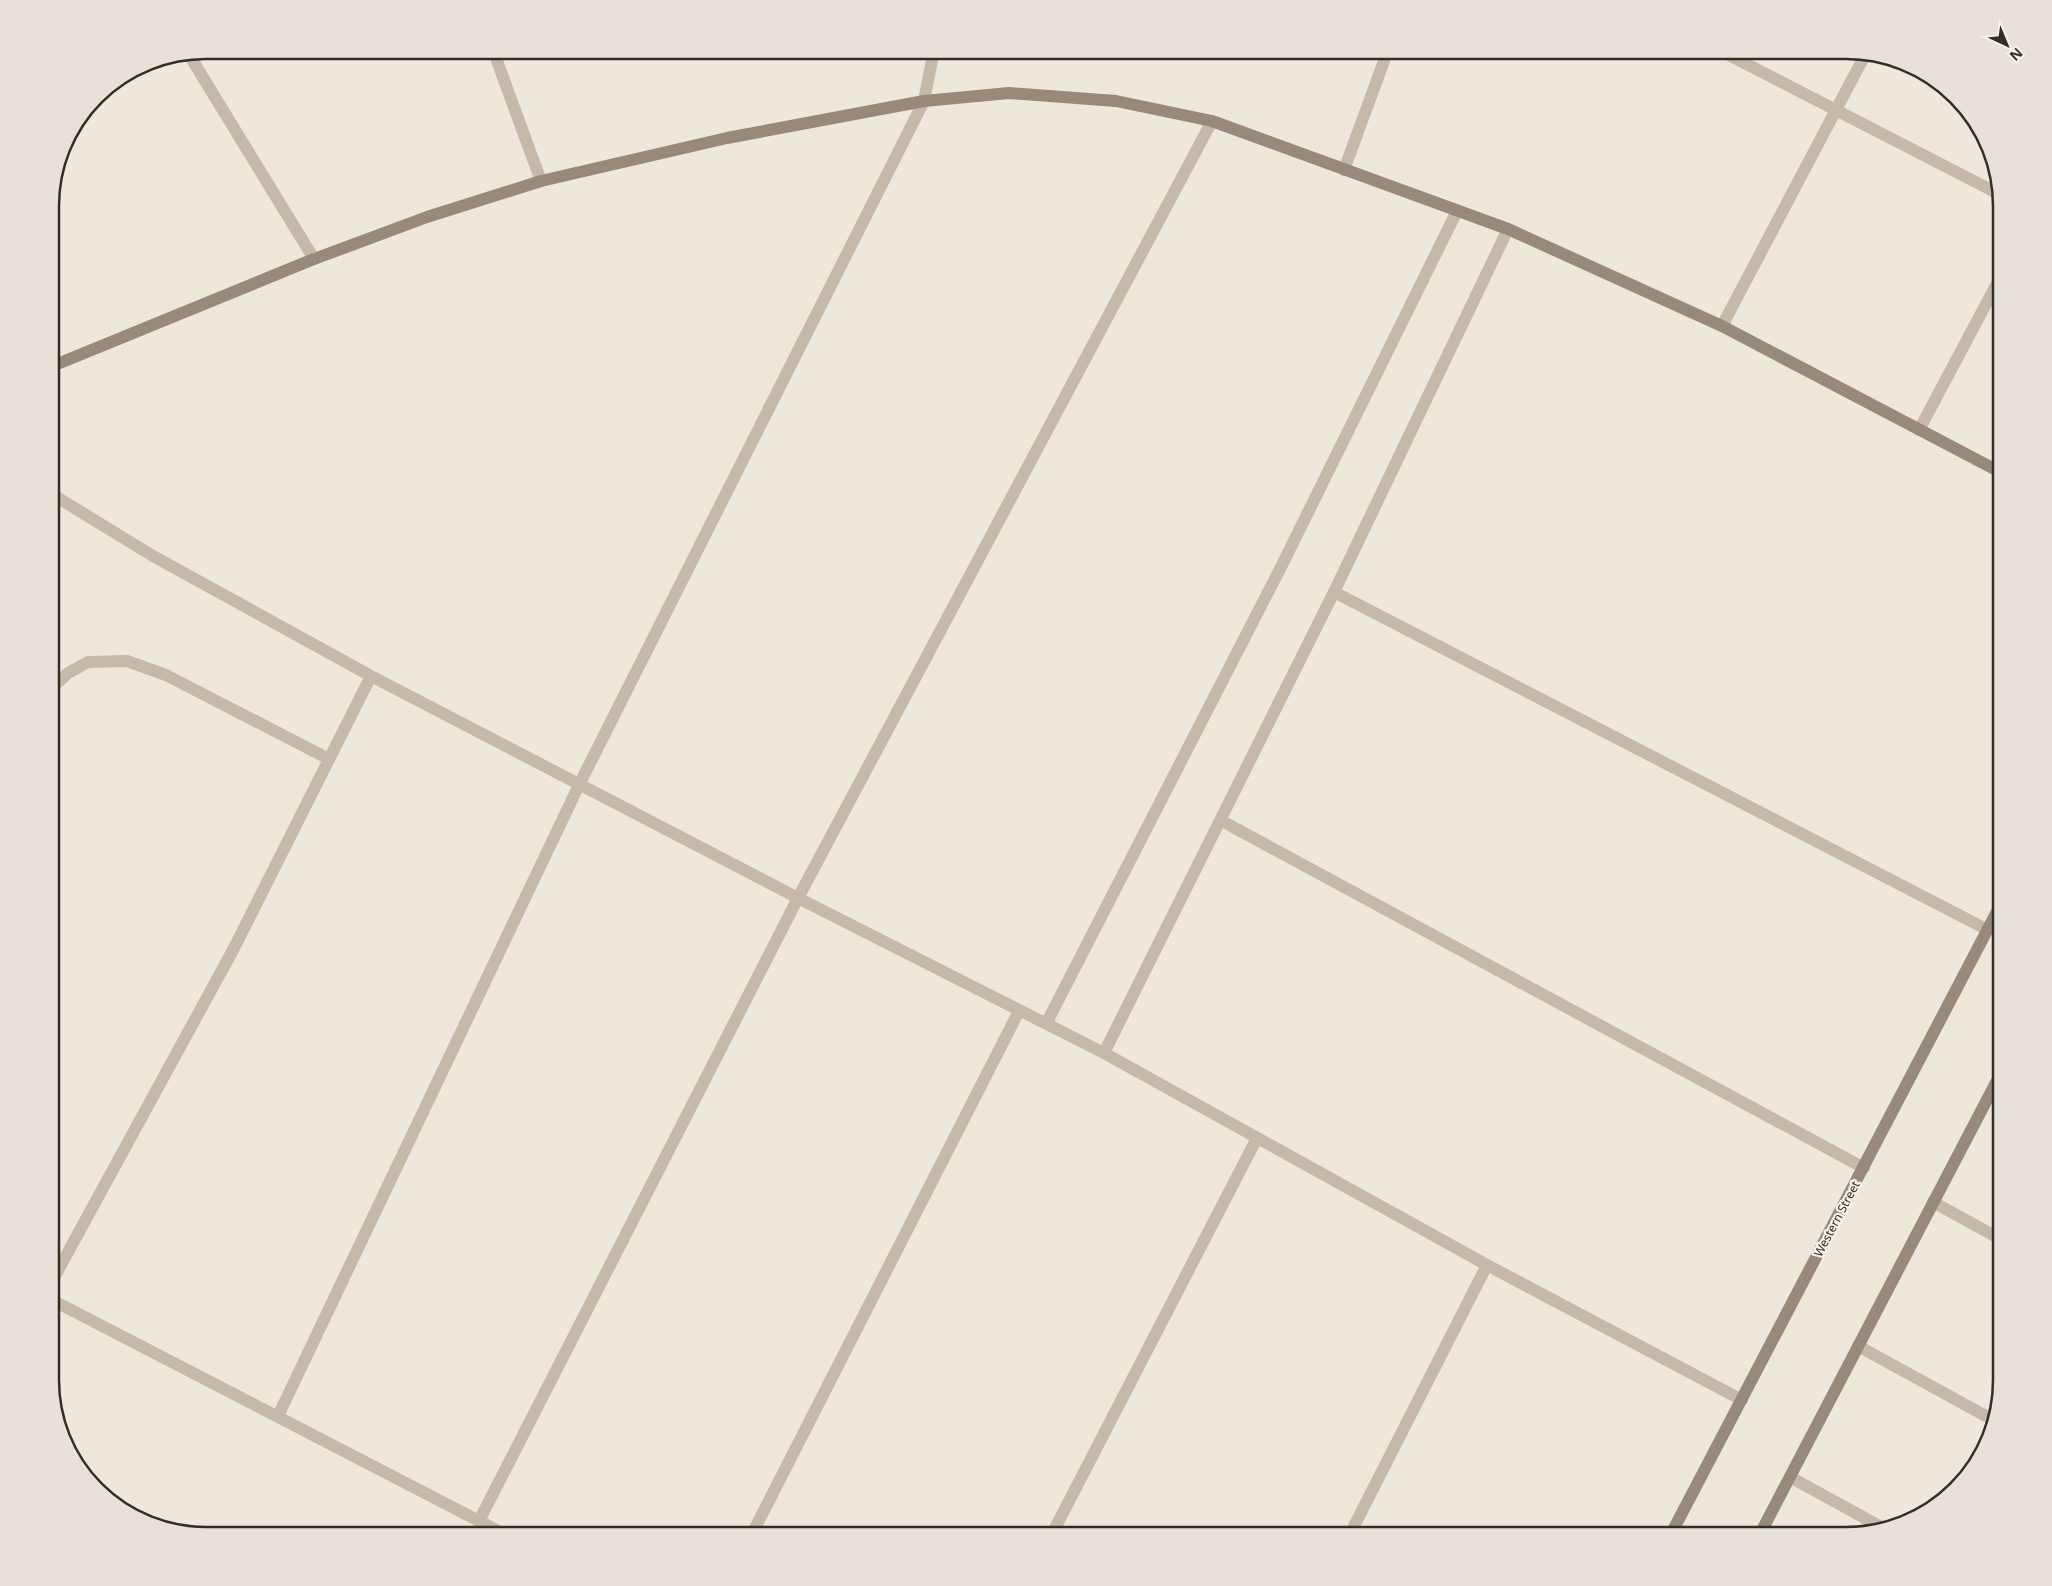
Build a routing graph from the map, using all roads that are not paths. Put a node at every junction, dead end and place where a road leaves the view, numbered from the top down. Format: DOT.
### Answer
graph roads {
  1 [pos="496,59"];
  2 [pos="933,59"];
  3 [pos="1385,59"];
  4 [pos="1737,59"];
  5 [pos="192,60"];
  6 [pos="1863,60"];
  7 [pos="924,101"];
  8 [pos="1838,110"];
  9 [pos="1212,121"];
  10 [pos="1344,170"];
  11 [pos="541,181"];
  12 [pos="1992,190"];
  13 [pos="1457,211"];
  14 [pos="1508,229"];
  15 [pos="314,259"];
  16 [pos="1993,291"];
  17 [pos="1722,326"];
  18 [pos="59,364"];
  19 [pos="1919,430"];
  20 [pos="1993,468"];
  21 [pos="59,499"];
  22 [pos="1334,592"];
  23 [pos="371,676"];
  24 [pos="59,682"];
  25 [pos="329,759"];
  26 [pos="579,785"];
  27 [pos="1220,820"];
  28 [pos="798,898"];
  29 [pos="1993,920"];
  30 [pos="1988,930"];
  31 [pos="1019,1011"];
  32 [pos="1046,1024"];
  33 [pos="1104,1053"];
  34 [pos="1993,1088"];
  35 [pos="1257,1138"];
  36 [pos="1864,1168"];
  37 [pos="1933,1202"];
  38 [pos="1993,1235"];
  39 [pos="1487,1265"];
  40 [pos="59,1269"];
  41 [pos="59,1304"];
  42 [pos="1858,1346"];
  43 [pos="1742,1400"];
  44 [pos="278,1416"];
  45 [pos="1988,1417"];
  46 [pos="1790,1478"];
  47 [pos="478,1521"];
  48 [pos="1875,1524"];
  49 [pos="490,1527"];
  50 [pos="756,1527"];
  51 [pos="1056,1527"];
  52 [pos="1354,1527"];
  53 [pos="1675,1527"];
  54 [pos="1764,1527"];
  1 -- 11 [label="street"];
  2 -- 7 [label="street"];
  3 -- 10 [label="street"];
  4 -- 8 [label="street"];
  5 -- 15 [label="street"];
  6 -- 8 [label="street"];
  7 -- 9 [label="street"];
  7 -- 11 [label="street"];
  7 -- 26 [label="street"];
  8 -- 12 [label="street"];
  8 -- 17 [label="street"];
  9 -- 10 [label="street"];
  9 -- 28 [label="street"];
  10 -- 13 [label="street"];
  11 -- 15 [label="street"];
  13 -- 14 [label="street"];
  13 -- 32 [label="street"];
  14 -- 17 [label="street"];
  14 -- 22 [label="street"];
  15 -- 18 [label="street"];
  16 -- 19 [label="street"];
  17 -- 19 [label="street"];
  19 -- 20 [label="street"];
  21 -- 23 [label="street"];
  22 -- 27 [label="street"];
  22 -- 30 [label="street"];
  23 -- 25 [label="street"];
  23 -- 26 [label="street"];
  24 -- 25 [label="street"];
  25 -- 40 [label="street"];
  26 -- 28 [label="street"];
  26 -- 44 [label="street"];
  27 -- 33 [label="street"];
  27 -- 36 [label="street"];
  28 -- 31 [label="street"];
  28 -- 47 [label="street"];
  29 -- 30 [label="street, Western Street"];
  30 -- 36 [label="street, Western Street"];
  31 -- 32 [label="street"];
  31 -- 50 [label="street"];
  32 -- 33 [label="street"];
  33 -- 35 [label="street"];
  34 -- 37 [label="street"];
  35 -- 39 [label="street"];
  35 -- 51 [label="street"];
  36 -- 43 [label="street, Western Street"];
  37 -- 38 [label="street"];
  37 -- 42 [label="street"];
  39 -- 43 [label="street"];
  39 -- 52 [label="street"];
  41 -- 44 [label="street"];
  42 -- 45 [label="street"];
  42 -- 46 [label="street"];
  43 -- 53 [label="street, Western Street"];
  44 -- 47 [label="street"];
  46 -- 48 [label="street"];
  46 -- 54 [label="street"];
  47 -- 49 [label="street"];
}
